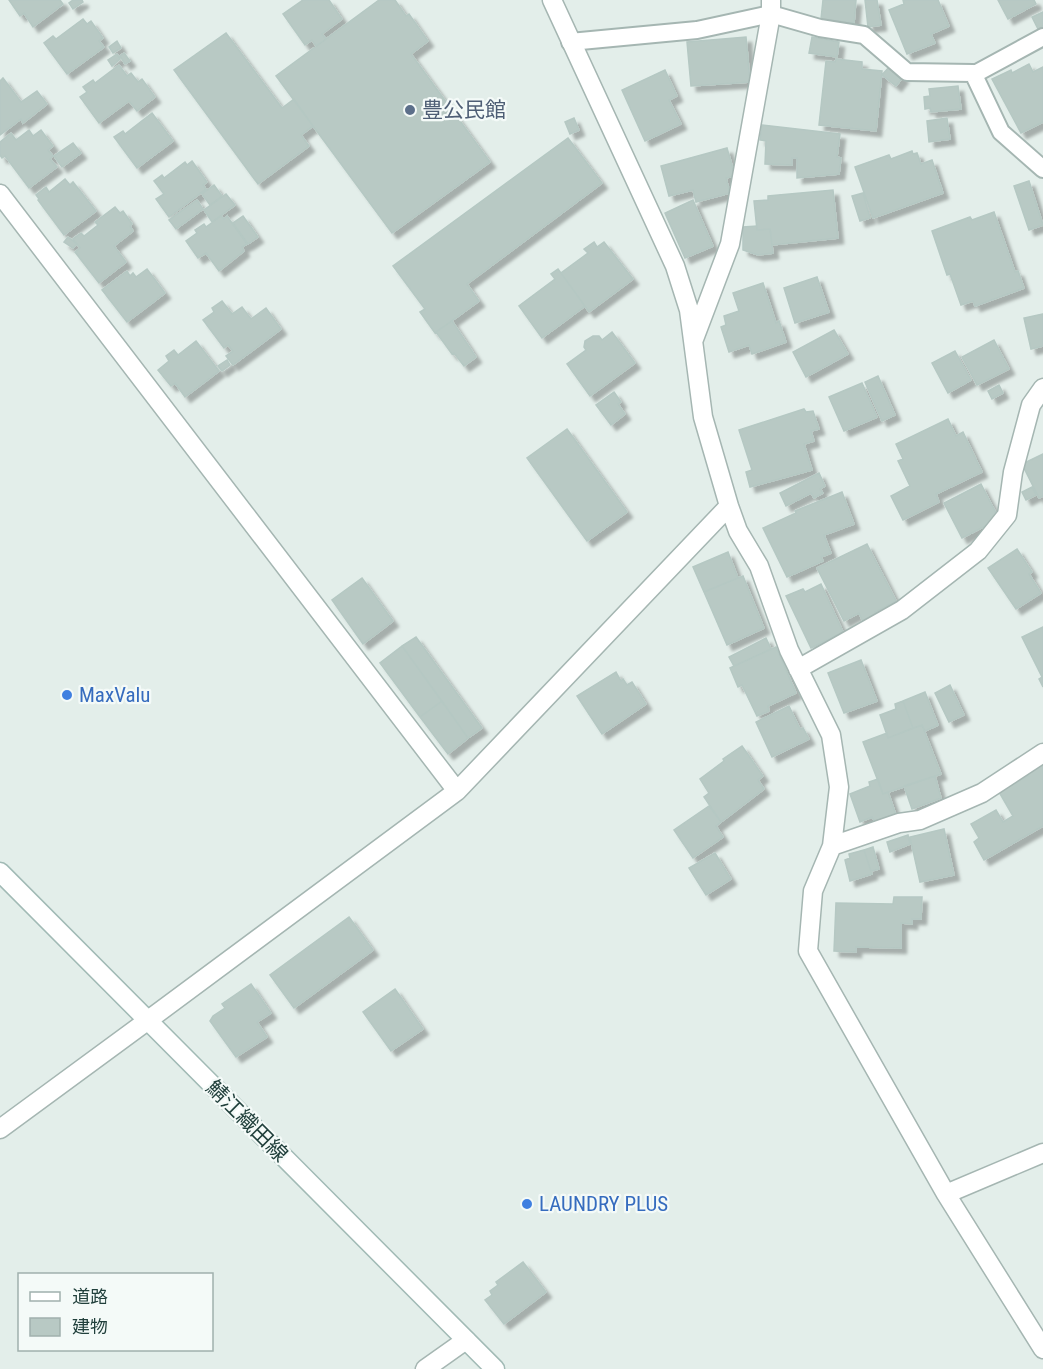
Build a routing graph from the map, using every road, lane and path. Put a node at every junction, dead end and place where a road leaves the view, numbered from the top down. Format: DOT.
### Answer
graph roads {
  1 [pos="552,0"];
  2 [pos="771,7"];
  3 [pos="1043,37"];
  4 [pos="570,42"];
  5 [pos="973,75"];
  6 [pos="1043,169"];
  7 [pos="0,194"];
  8 [pos="692,343"];
  9 [pos="1043,388"];
  10 [pos="729,506"];
  11 [pos="798,669"];
  12 [pos="1043,753"];
  13 [pos="457,791"];
  14 [pos="832,846"];
  15 [pos="0,873"];
  16 [pos="147,1021"];
  17 [pos="0,1129"];
  18 [pos="1043,1153"];
  19 [pos="946,1194"];
  20 [pos="466,1340"];
  21 [pos="1043,1349"];
  22 [pos="425,1369"];
  23 [pos="495,1369"];
  1 -- 4 [label="street"];
  2 -- 4 [label="lane"];
  2 -- 5 [label="lane"];
  2 -- 8 [label="street"];
  3 -- 5 [label="lane"];
  4 -- 8 [label="street"];
  5 -- 6 [label="lane"];
  7 -- 13 [label="street"];
  8 -- 10 [label="street"];
  9 -- 11 [label="street"];
  10 -- 11 [label="street"];
  10 -- 13 [label="street"];
  11 -- 14 [label="street"];
  12 -- 14 [label="street"];
  13 -- 16 [label="street"];
  14 -- 19 [label="street"];
  15 -- 16 [label="street, 鯖江織田線"];
  16 -- 17 [label="street"];
  16 -- 20 [label="street, 鯖江織田線"];
  18 -- 19 [label="street"];
  19 -- 21 [label="street"];
  20 -- 22 [label="street"];
  20 -- 23 [label="street, 鯖江織田線"];
}
